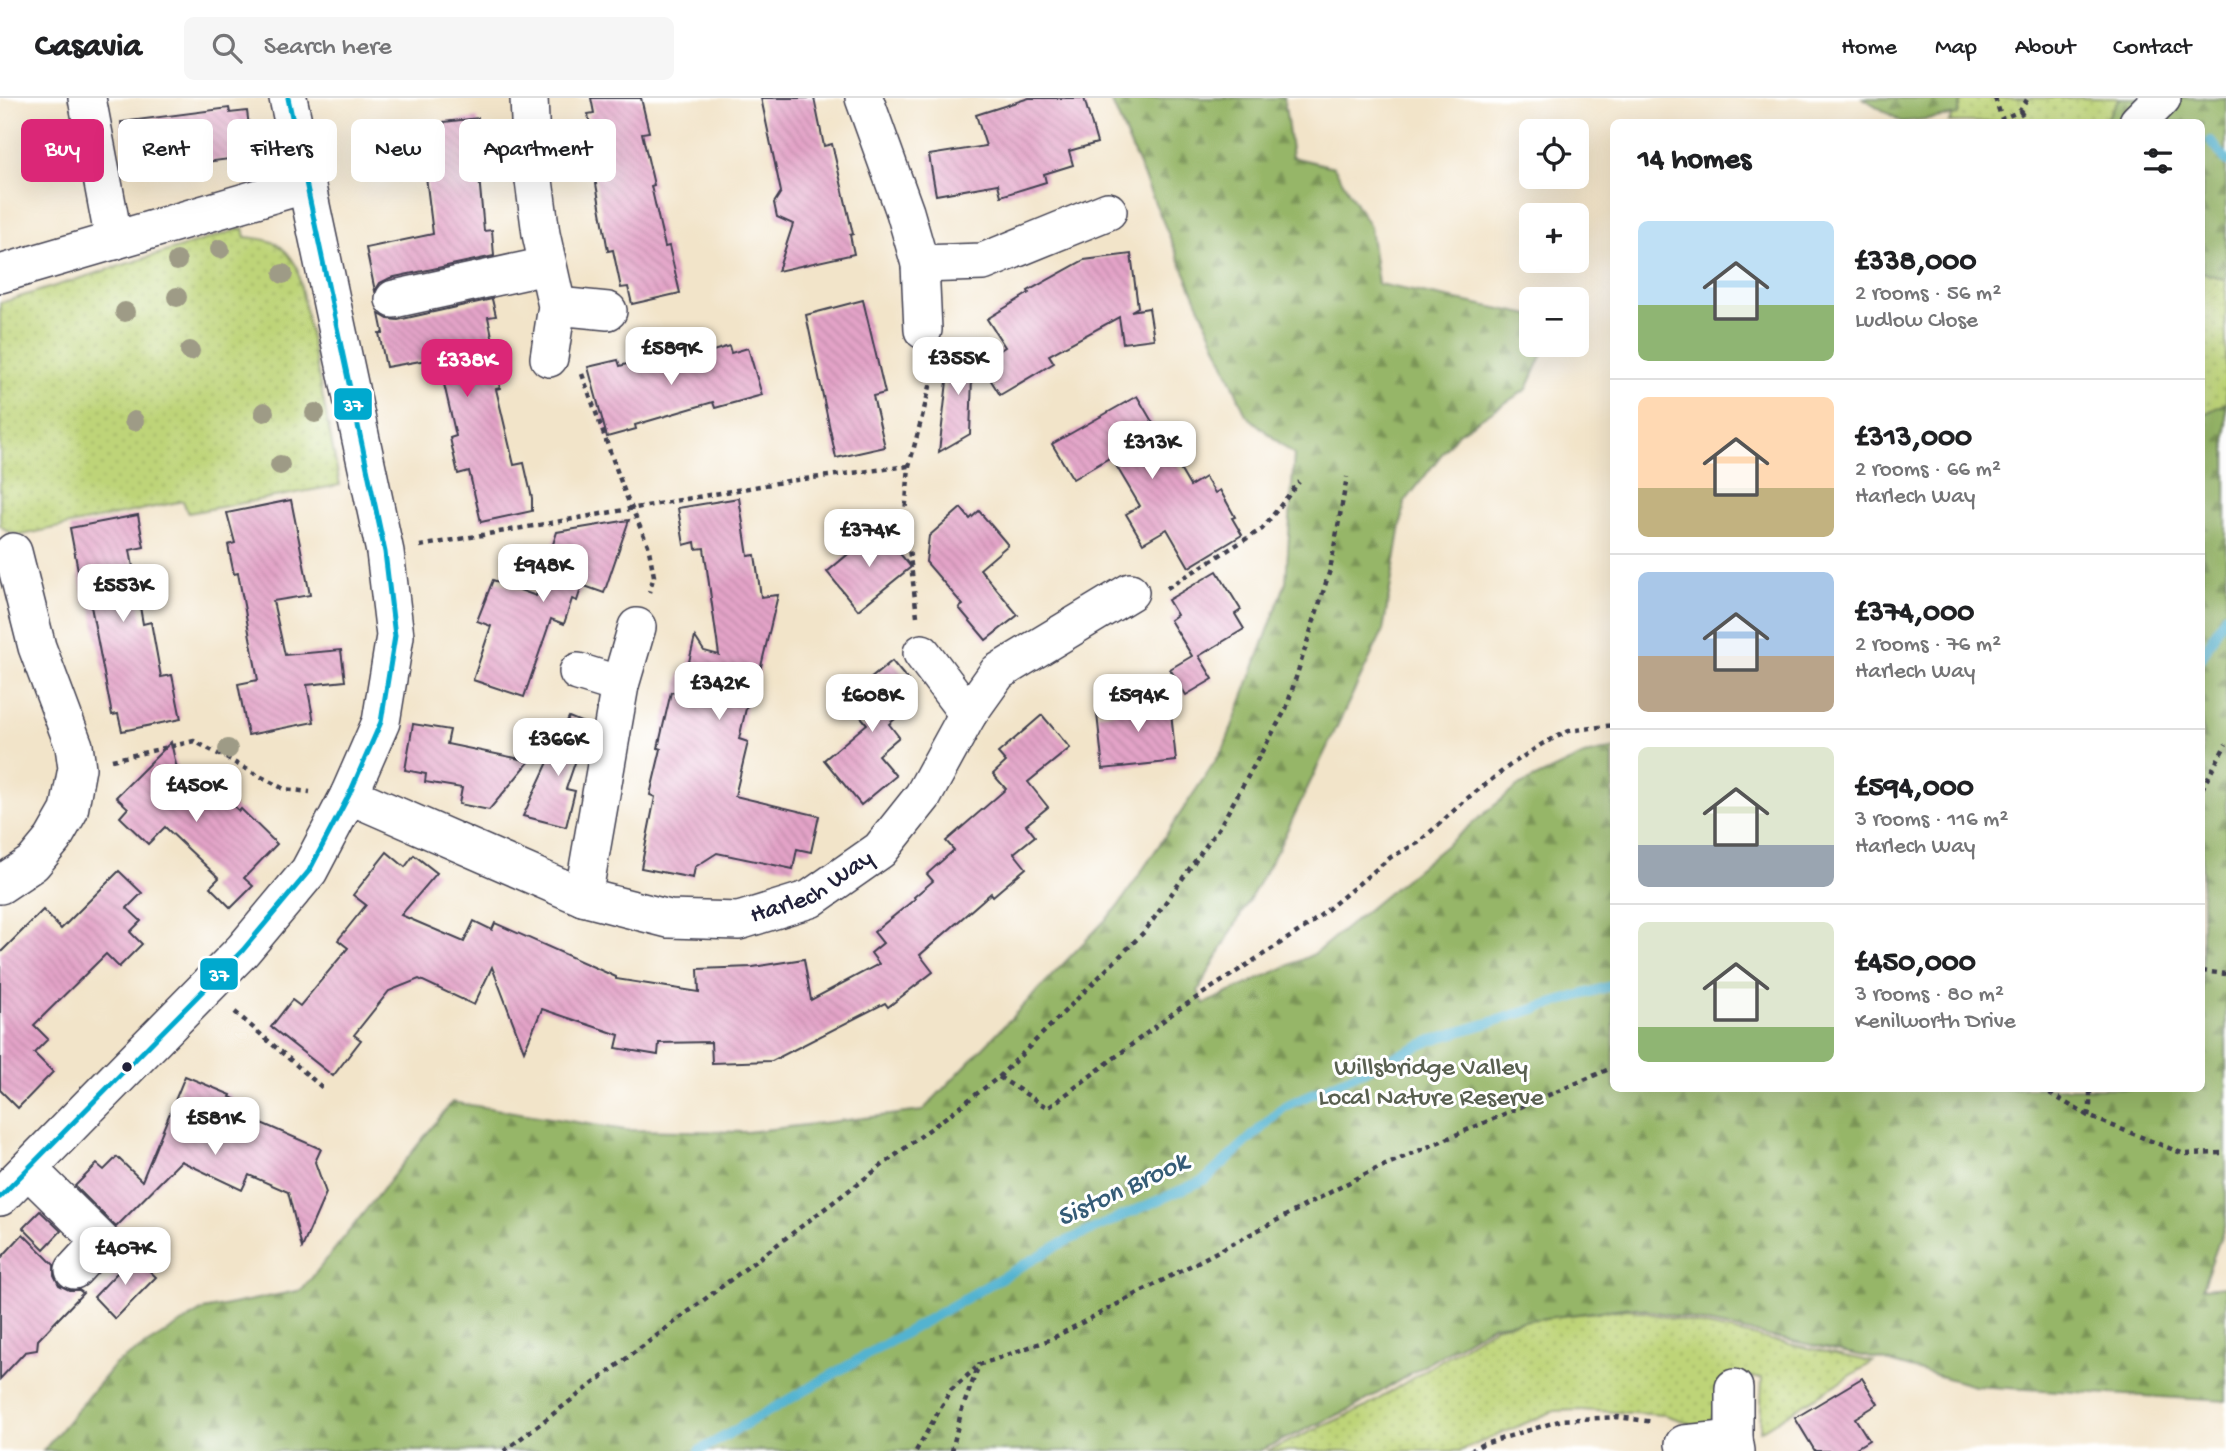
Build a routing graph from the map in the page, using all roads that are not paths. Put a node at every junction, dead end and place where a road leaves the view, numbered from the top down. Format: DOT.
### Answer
graph roads {
  1 [pos="86,98"];
  2 [pos="288,98"];
  3 [pos="529,98"];
  4 [pos="864,98"];
  5 [pos="2162,98"];
  6 [pos="2141,119"];
  7 [pos="307,184"];
  8 [pos="1108,211"];
  9 [pos="114,241"];
  10 [pos="920,264"];
  11 [pos="546,266"];
  12 [pos="0,274"];
  13 [pos="394,299"];
  14 [pos="557,306"];
  15 [pos="608,311"];
  16 [pos="923,330"];
  17 [pos="565,364"];
  18 [pos="13,552"];
  19 [pos="1129,592"];
  20 [pos="13,607"];
  21 [pos="637,626"];
  22 [pos="920,637"];
  23 [pos="578,672"];
  24 [pos="620,685"];
  25 [pos="968,715"];
  26 [pos="349,795"];
  27 [pos="0,885"];
  28 [pos="583,897"];
  29 [pos="10,1180"];
  30 [pos="74,1270"];
  31 [pos="1734,1388"];
  32 [pos="1671,1433"];
  33 [pos="1735,1445"];
  1 -- 9 [label="street"];
  2 -- 7 [label="street"];
  3 -- 11 [label="street"];
  4 -- 10 [label="street"];
  5 -- 6 [label="street"];
  7 -- 9 [label="street"];
  7 -- 26 [label="street"];
  8 -- 10 [label="street"];
  9 -- 12 [label="street"];
  10 -- 16 [label="street"];
  11 -- 13 [label="street"];
  11 -- 14 [label="street"];
  14 -- 15 [label="street"];
  14 -- 17 [label="street"];
  18 -- 20 [label="street"];
  19 -- 25 [label="street, Harlech Way"];
  20 -- 27 [label="street"];
  21 -- 24 [label="street"];
  22 -- 25 [label="street"];
  23 -- 24 [label="street"];
  24 -- 28 [label="street"];
  25 -- 28 [label="street, Harlech Way"];
  26 -- 28 [label="street, Harlech Way"];
  26 -- 29 [label="street"];
  29 -- 30 [label="street"];
  31 -- 33 [label="street"];
  32 -- 33 [label="street"];
}
